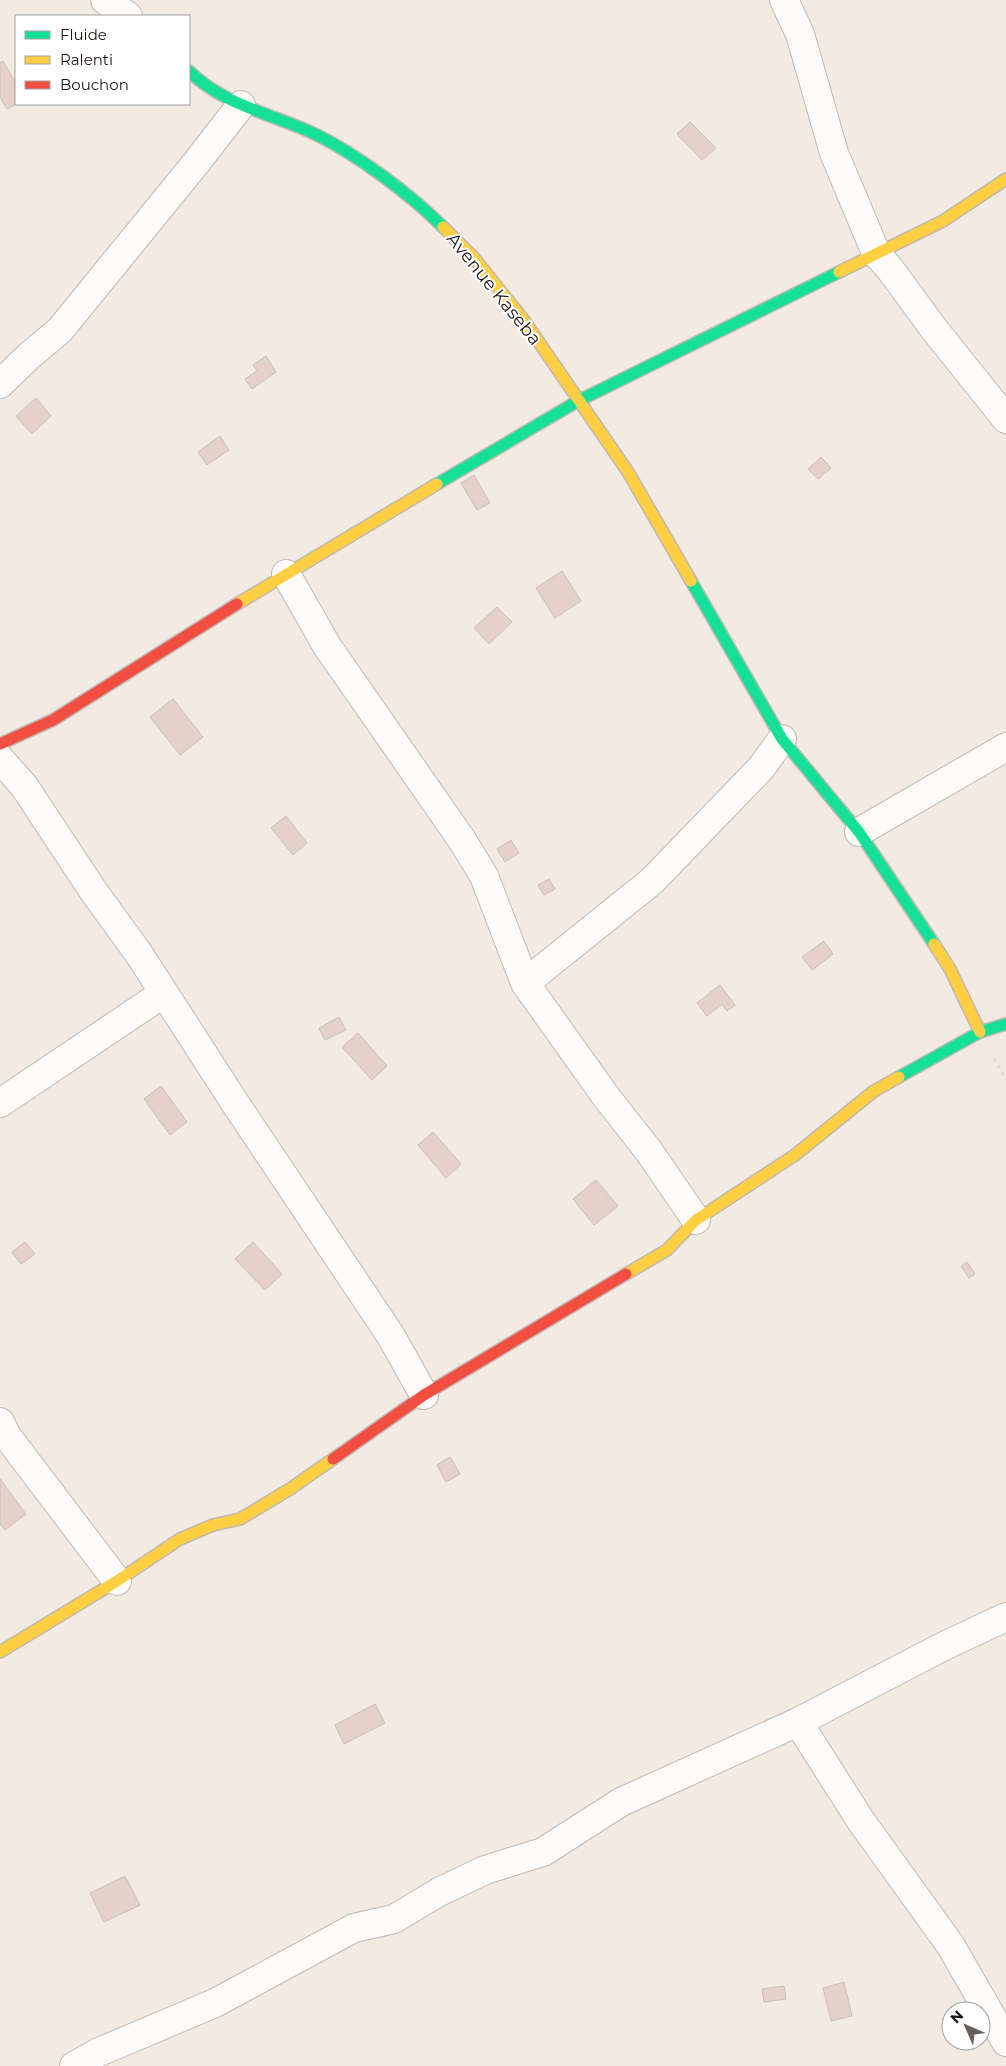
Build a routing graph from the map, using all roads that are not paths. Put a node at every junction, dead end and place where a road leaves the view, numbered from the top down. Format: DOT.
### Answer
graph roads {
  1 [pos="105,0"];
  2 [pos="784,0"];
  3 [pos="127,15"];
  4 [pos="190,72"];
  5 [pos="241,105"];
  6 [pos="1006,179"];
  7 [pos="876,253"];
  8 [pos="0,384"];
  9 [pos="578,401"];
  10 [pos="1003,409"];
  11 [pos="286,574"];
  12 [pos="782,739"];
  13 [pos="0,744"];
  14 [pos="1006,747"];
  15 [pos="0,760"];
  16 [pos="860,832"];
  17 [pos="525,982"];
  18 [pos="164,993"];
  19 [pos="1006,1024"];
  20 [pos="980,1032"];
  21 [pos="0,1103"];
  22 [pos="696,1220"];
  23 [pos="424,1395"];
  24 [pos="2,1433"];
  25 [pos="117,1581"];
  26 [pos="1006,1617"];
  27 [pos="0,1652"];
  28 [pos="798,1722"];
  29 [pos="1006,2042"];
  30 [pos="74,2066"];
  1 -- 3 [label="street"];
  2 -- 7 [label="street"];
  4 -- 5 [label="street, Avenue Kaseba"];
  5 -- 8 [label="street"];
  5 -- 9 [label="street, Avenue Kaseba"];
  6 -- 7 [label="street"];
  7 -- 9 [label="street"];
  7 -- 10 [label="street"];
  9 -- 11 [label="street"];
  9 -- 12 [label="street, Avenue Kaseba"];
  11 -- 13 [label="street"];
  11 -- 17 [label="street"];
  12 -- 16 [label="street, Avenue Kaseba"];
  12 -- 17 [label="street"];
  14 -- 16 [label="street"];
  15 -- 18 [label="street"];
  16 -- 20 [label="street, Avenue Kaseba"];
  17 -- 22 [label="street"];
  18 -- 21 [label="street"];
  18 -- 23 [label="street"];
  19 -- 20 [label="street"];
  20 -- 22 [label="street"];
  22 -- 23 [label="street"];
  23 -- 25 [label="street"];
  24 -- 25 [label="street"];
  25 -- 27 [label="street"];
  26 -- 28 [label="street"];
  28 -- 29 [label="street"];
  28 -- 30 [label="street"];
}
